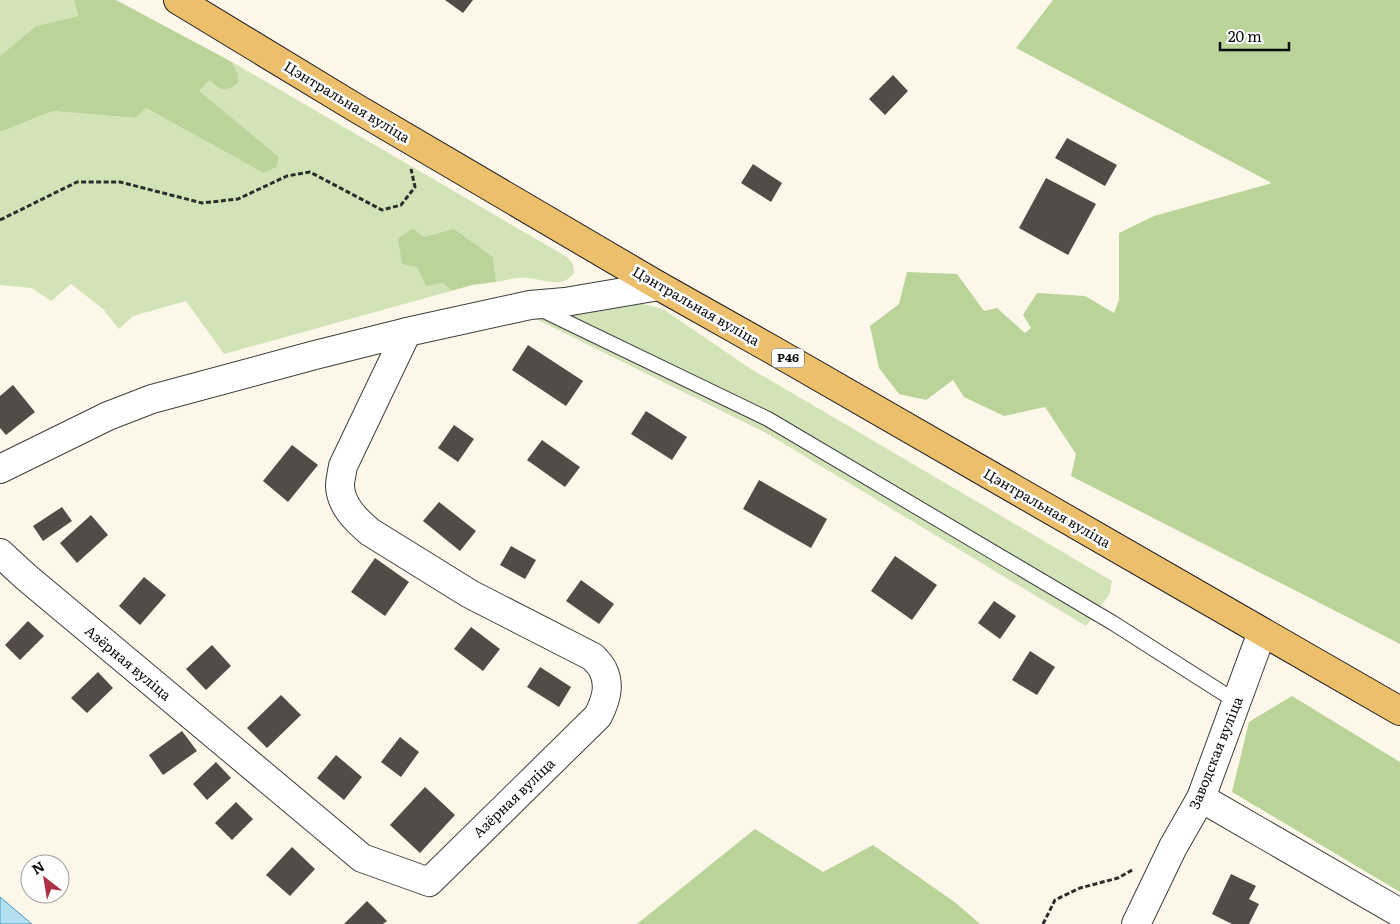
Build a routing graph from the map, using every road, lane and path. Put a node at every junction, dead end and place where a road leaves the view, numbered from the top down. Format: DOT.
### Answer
graph roads {
  1 [pos="178,0"];
  2 [pos="404,137"];
  3 [pos="0,220"];
  4 [pos="659,286"];
  5 [pos="530,304"];
  6 [pos="407,332"];
  7 [pos="0,469"];
  8 [pos="0,553"];
  9 [pos="1262,632"];
  10 [pos="1237,702"];
  11 [pos="1400,711"];
  12 [pos="1201,798"];
  13 [pos="1174,847"];
  14 [pos="1400,913"];
  15 [pos="1043,924"];
  16 [pos="1136,924"];
  1 -- 2 [label="main road, Цэнтральная вуліца / Р46"];
  2 -- 3 [label="path"];
  2 -- 4 [label="main road, Цэнтральная вуліца / Р46"];
  4 -- 5 [label="street"];
  4 -- 9 [label="main road, Цэнтральная вуліца / Р46"];
  5 -- 6 [label="street"];
  5 -- 10 [label="lane"];
  6 -- 7 [label="street"];
  6 -- 8 [label="street, Азёрная вуліца"];
  9 -- 10 [label="street, Заводская вуліца"];
  9 -- 11 [label="main road, Цэнтральная вуліца / Р46"];
  10 -- 12 [label="street, Заводская вуліца"];
  12 -- 13 [label="street, Заводская вуліца"];
  12 -- 14 [label="street"];
  13 -- 15 [label="path"];
  13 -- 16 [label="street, Заводская вуліца"];
}
